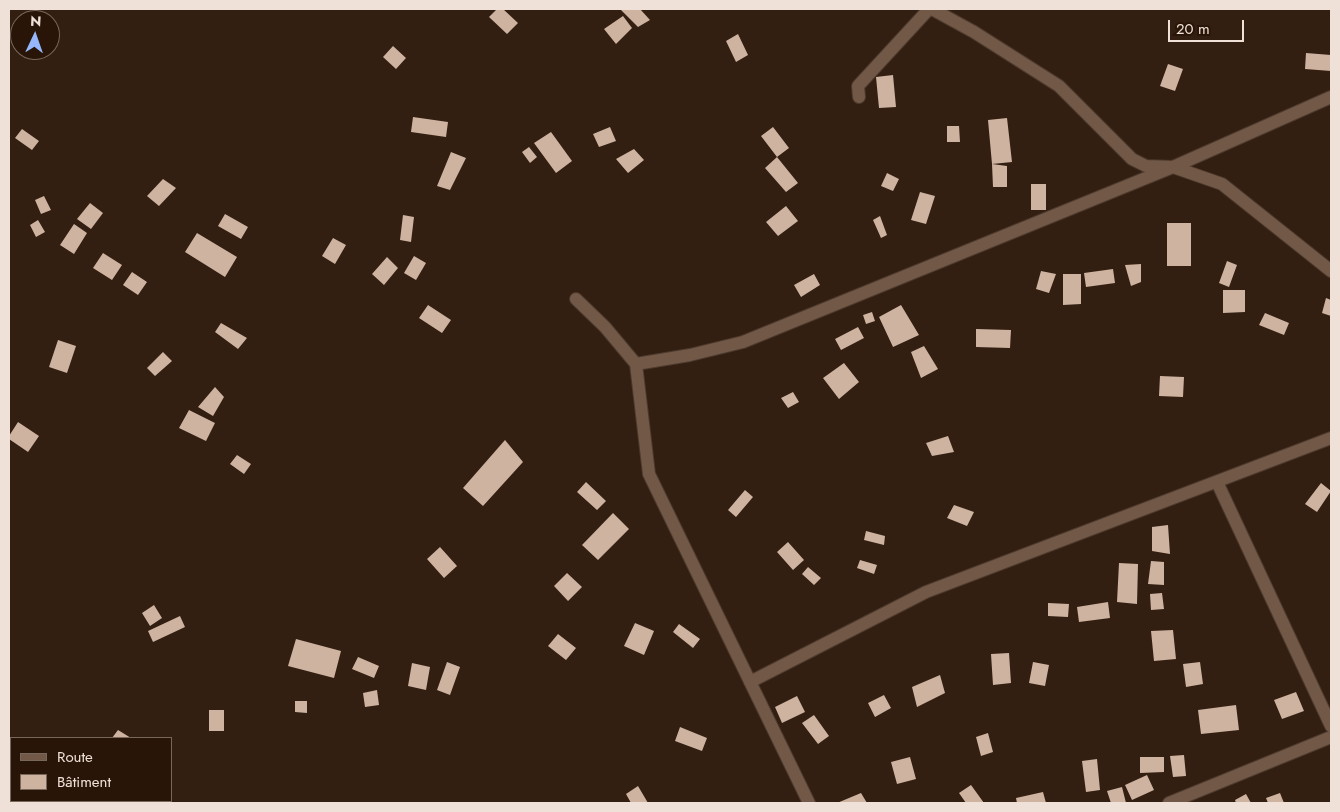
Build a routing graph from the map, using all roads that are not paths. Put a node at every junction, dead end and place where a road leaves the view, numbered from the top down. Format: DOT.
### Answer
graph roads {
  1 [pos="930,9"];
  2 [pos="1331,96"];
  3 [pos="860,97"];
  4 [pos="1173,167"];
  5 [pos="1331,271"];
  6 [pos="576,299"];
  7 [pos="636,364"];
  8 [pos="1331,438"];
  9 [pos="1217,482"];
  10 [pos="750,682"];
  11 [pos="1331,726"];
  12 [pos="1331,737"];
  13 [pos="809,803"];
  14 [pos="1169,803"];
  1 -- 3 [label="street"];
  1 -- 4 [label="street"];
  2 -- 4 [label="street"];
  4 -- 5 [label="street"];
  4 -- 7 [label="street"];
  6 -- 7 [label="street"];
  7 -- 10 [label="street"];
  8 -- 9 [label="street"];
  9 -- 10 [label="street"];
  9 -- 11 [label="street"];
  10 -- 13 [label="street"];
  12 -- 14 [label="street"];
}
